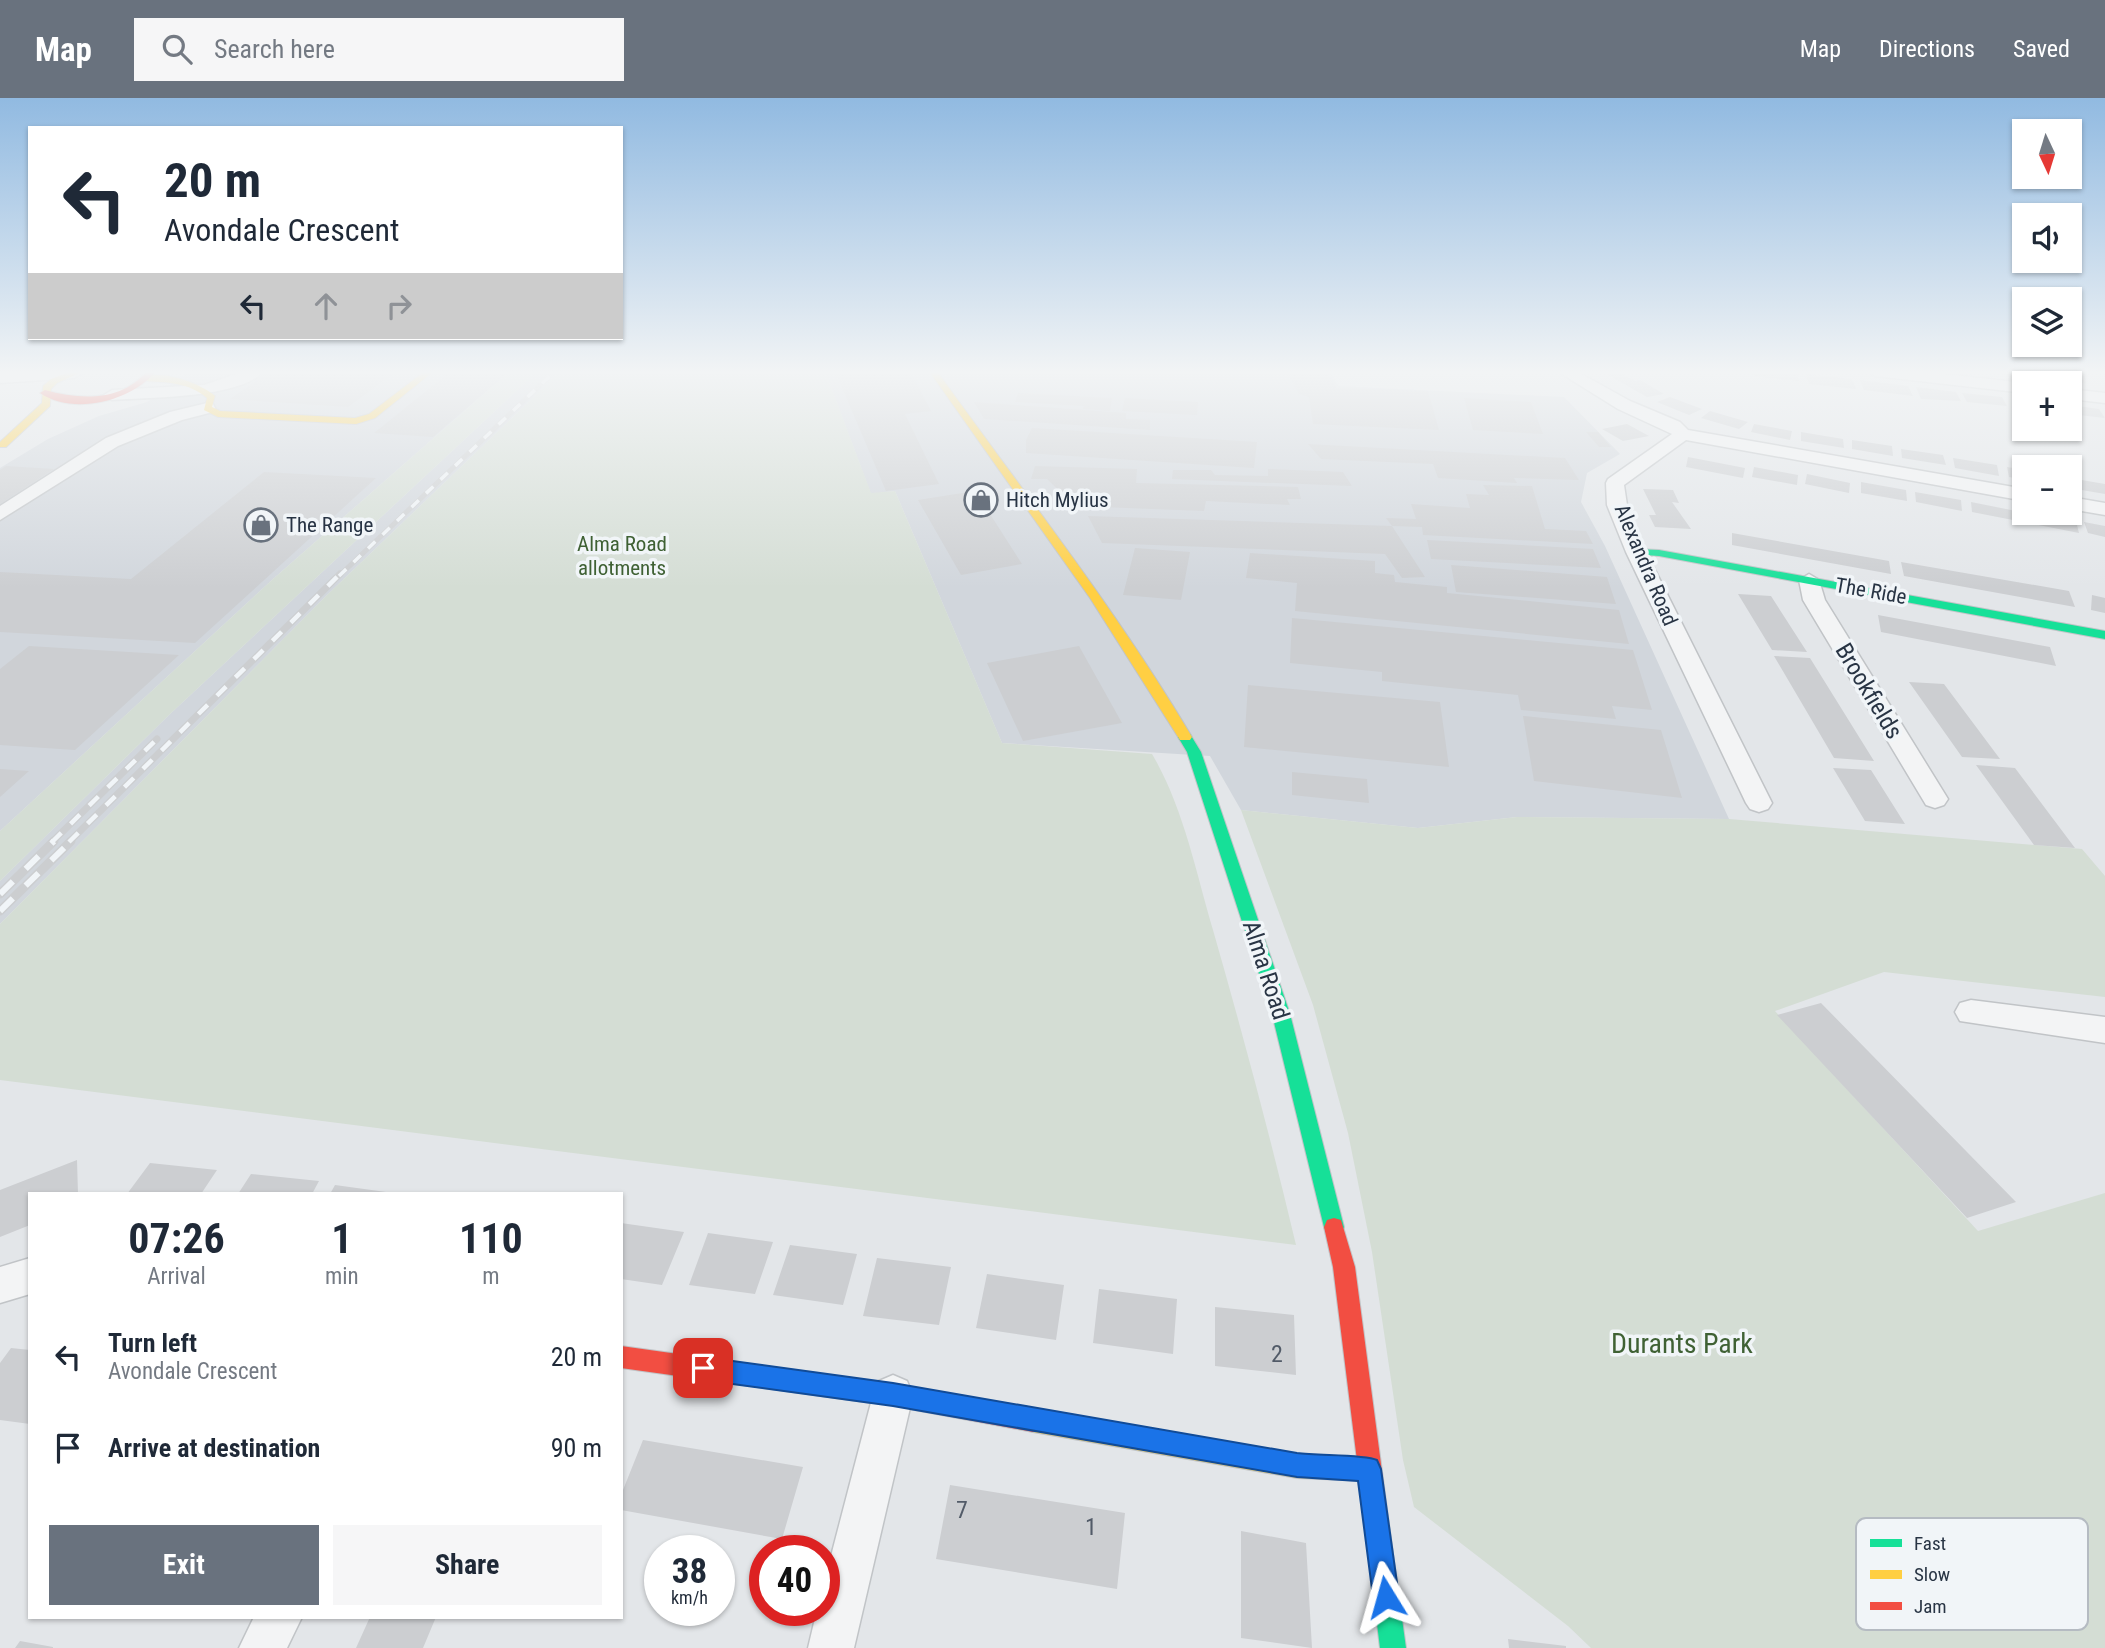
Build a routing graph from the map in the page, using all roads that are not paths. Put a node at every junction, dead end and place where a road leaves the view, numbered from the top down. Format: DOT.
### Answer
graph roads {
  1 [pos="110,443"];
  2 [pos="984,443"];
  3 [pos="1674,443"];
  4 [pos="1734,443"];
  5 [pos="2012,493"];
  6 [pos="2082,505"];
  7 [pos="2105,509"];
  8 [pos="0,514"];
  9 [pos="1636,552"];
  10 [pos="1809,580"];
  11 [pos="2105,635"];
  12 [pos="1935,799"];
  13 [pos="1759,803"];
  14 [pos="1971,1012"];
  15 [pos="2105,1030"];
  16 [pos="28,1277"];
  17 [pos="0,1284"];
  18 [pos="623,1357"];
  19 [pos="893,1395"];
  20 [pos="1369,1469"];
  21 [pos="278,1619"];
  22 [pos="262,1648"];
  23 [pos="831,1648"];
  24 [pos="1393,1648"];
  1 -- 8 [label="street"];
  2 -- 20 [label="street, Alma Road"];
  3 -- 9 [label="street, Alexandra Road"];
  4 -- 5 [label="street"];
  6 -- 7 [label="street"];
  9 -- 10 [label="street, The Ride"];
  9 -- 13 [label="street, Alexandra Road"];
  10 -- 11 [label="street, The Ride"];
  10 -- 12 [label="street, Brookfields"];
  14 -- 15 [label="street"];
  16 -- 17 [label="street"];
  18 -- 19 [label="street"];
  19 -- 20 [label="street"];
  19 -- 23 [label="street"];
  20 -- 24 [label="street, Alma Road"];
  21 -- 22 [label="street"];
}
